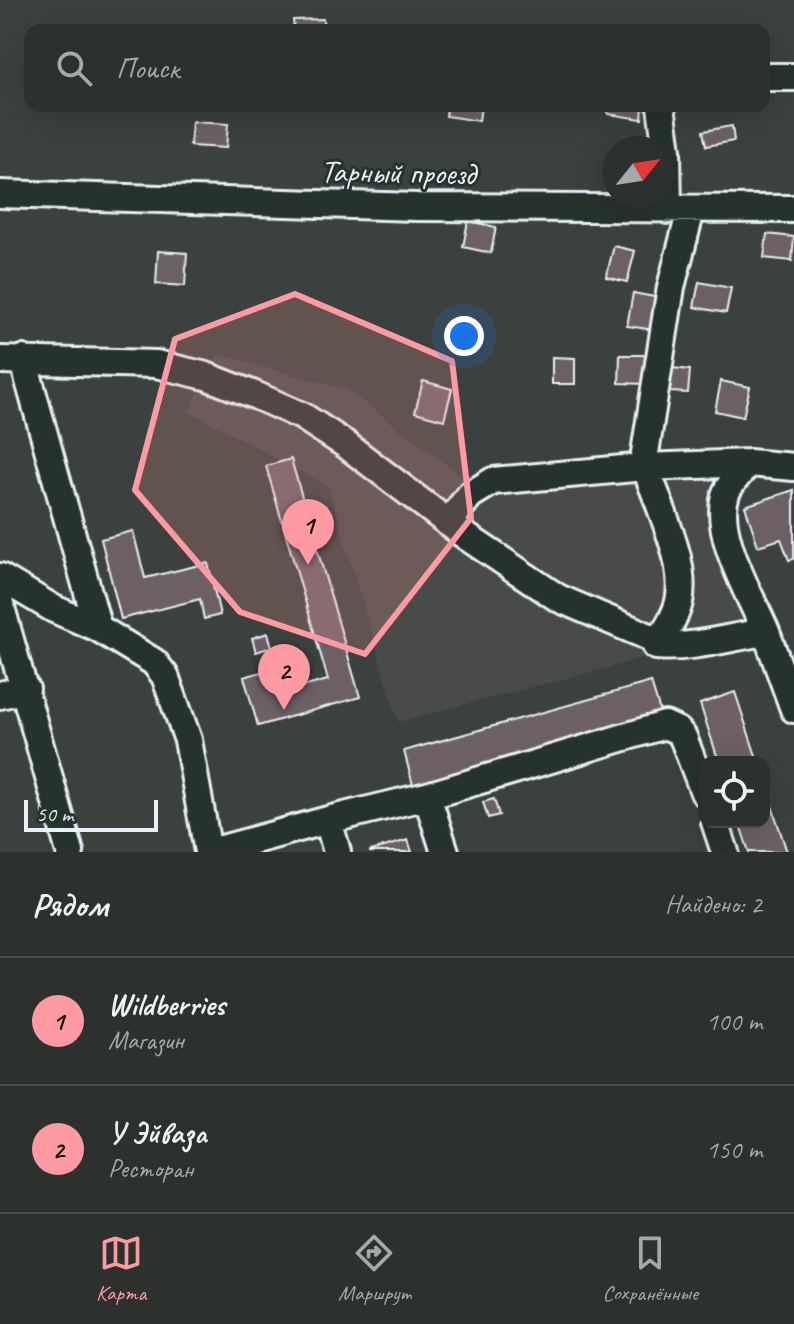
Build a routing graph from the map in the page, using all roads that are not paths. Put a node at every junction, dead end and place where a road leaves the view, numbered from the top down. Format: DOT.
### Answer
graph roads {
  1 [pos="770,77"];
  2 [pos="794,77"];
  3 [pos="662,112"];
  4 [pos="0,194"];
  5 [pos="794,209"];
  6 [pos="679,210"];
  7 [pos="12,359"];
  8 [pos="749,463"];
  9 [pos="645,467"];
  10 [pos="794,467"];
  11 [pos="448,523"];
  12 [pos="0,577"];
  13 [pos="0,604"];
  14 [pos="98,628"];
  15 [pos="766,632"];
  16 [pos="656,646"];
  17 [pos="26,689"];
  18 [pos="0,695"];
  19 [pos="794,709"];
  20 [pos="698,776"];
  21 [pos="427,796"];
  22 [pos="328,820"];
  23 [pos="717,828"];
  24 [pos="70,852"];
  25 [pos="209,852"];
  26 [pos="337,852"];
  27 [pos="445,852"];
  28 [pos="725,852"];
  1 -- 2 [label="street"];
  3 -- 6 [label="street"];
  4 -- 6 [label="street, Тарный проезд"];
  5 -- 6 [label="street, Тарный проезд"];
  6 -- 9 [label="street"];
  7 -- 11 [label="street"];
  7 -- 14 [label="street"];
  8 -- 9 [label="street"];
  8 -- 10 [label="street"];
  8 -- 15 [label="street"];
  9 -- 11 [label="street"];
  9 -- 16 [label="street"];
  11 -- 16 [label="street"];
  12 -- 14 [label="street"];
  13 -- 17 [label="street"];
  14 -- 25 [label="street"];
  15 -- 16 [label="street"];
  15 -- 19 [label="street"];
  17 -- 18 [label="street"];
  17 -- 24 [label="street"];
  20 -- 21 [label="street"];
  21 -- 22 [label="street"];
  21 -- 27 [label="street"];
  22 -- 25 [label="street"];
  22 -- 26 [label="street"];
  23 -- 28 [label="street"];
}
